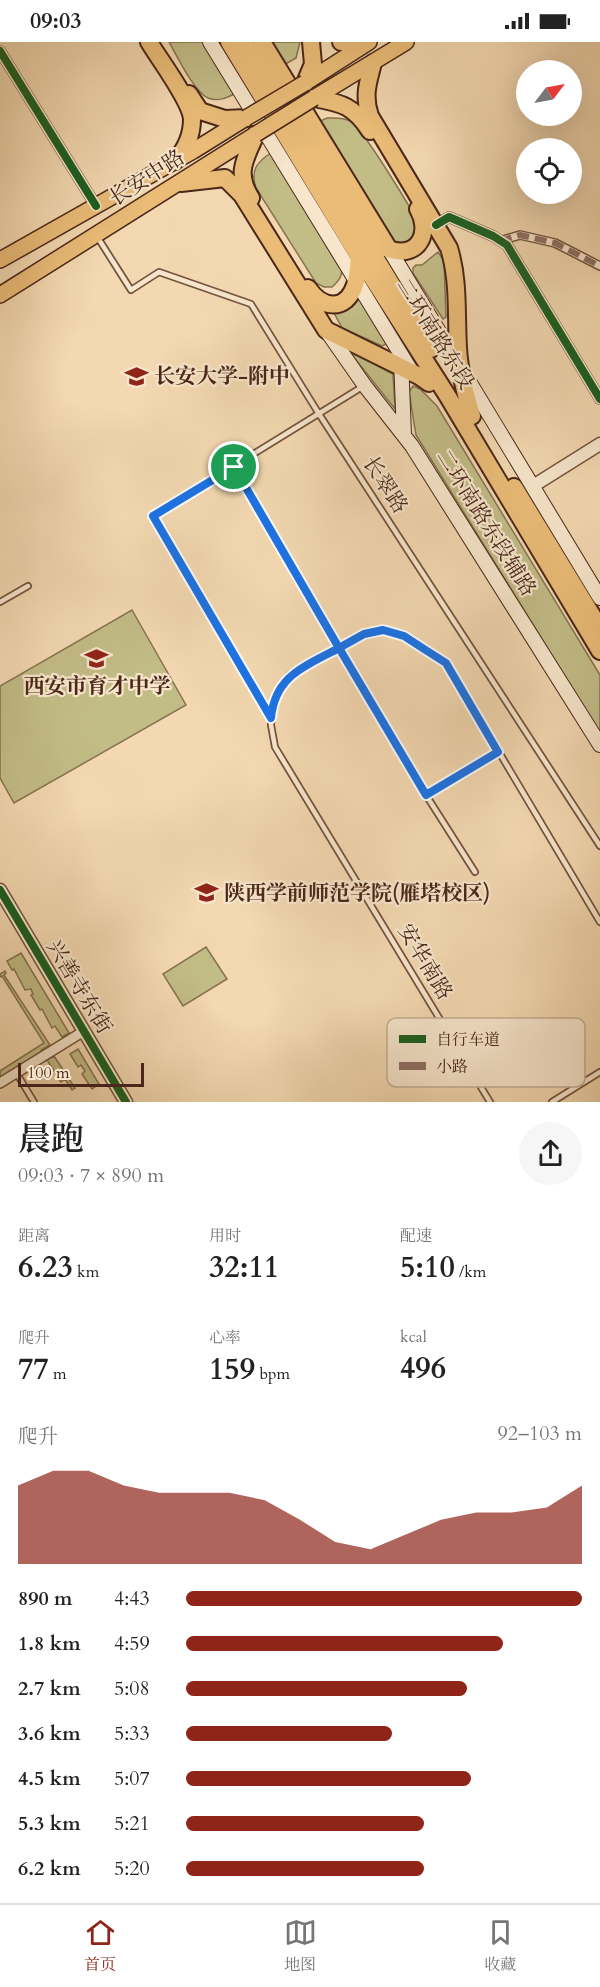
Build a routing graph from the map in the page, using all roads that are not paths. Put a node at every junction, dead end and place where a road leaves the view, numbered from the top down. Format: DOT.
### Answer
graph roads {
  1 [pos="149,42"];
  2 [pos="156,42"];
  3 [pos="210,42"];
  4 [pos="229,42"];
  5 [pos="244,42"];
  6 [pos="262,42"];
  7 [pos="311,42"];
  8 [pos="342,42"];
  9 [pos="353,42"];
  10 [pos="369,42"];
  11 [pos="406,42"];
  12 [pos="0,51"];
  13 [pos="373,63"];
  14 [pos="304,83"];
  15 [pos="314,98"];
  16 [pos="246,118"];
  17 [pos="256,134"];
  18 [pos="175,161"];
  19 [pos="181,183"];
  20 [pos="96,206"];
  21 [pos="436,225"];
  22 [pos="358,229"];
  23 [pos="96,236"];
  24 [pos="500,241"];
  25 [pos="389,249"];
  26 [pos="0,260"];
  27 [pos="359,260"];
  28 [pos="600,266"];
  29 [pos="356,281"];
  30 [pos="0,295"];
  31 [pos="326,330"];
  32 [pos="460,363"];
  33 [pos="405,365"];
  34 [pos="429,383"];
  35 [pos="365,386"];
  36 [pos="600,399"];
  37 [pos="319,414"];
  38 [pos="471,416"];
  39 [pos="456,428"];
  40 [pos="404,435"];
  41 [pos="600,444"];
  42 [pos="481,453"];
  43 [pos="234,467"];
  44 [pos="533,486"];
  45 [pos="28,586"];
  46 [pos="600,598"];
  47 [pos="0,602"];
  48 [pos="600,628"];
  49 [pos="339,648"];
  50 [pos="600,651"];
  51 [pos="600,666"];
  52 [pos="271,718"];
  53 [pos="600,745"];
  54 [pos="498,752"];
  55 [pos="426,795"];
  56 [pos="600,846"];
  57 [pos="475,872"];
  58 [pos="0,890"];
  59 [pos="600,922"];
  60 [pos="439,1018"];
  61 [pos="84,1030"];
  62 [pos="600,1072"];
  63 [pos="16,1073"];
  64 [pos="0,1083"];
  65 [pos="585,1083"];
  66 [pos="481,1087"];
  67 [pos="579,1087"];
  68 [pos="561,1100"];
  69 [pos="34,1102"];
  70 [pos="126,1102"];
  71 [pos="490,1102"];
  72 [pos="552,1102"];
  1 -- 18 [label="highway"];
  2 -- 16 [label="highway"];
  3 -- 29 [label="main road"];
  4 -- 27 [label="highway, 二环南路东段"];
  5 -- 22 [label="highway, 二环南路东段"];
  6 -- 25 [label="highway"];
  7 -- 14 [label="highway"];
  8 -- 9 [label="highway"];
  10 -- 14 [label="main road, 长安中路"];
  11 -- 13 [label="main road, 长安中路"];
  12 -- 20 [label="street"];
  13 -- 15 [label="main road, 长安中路"];
  13 -- 21 [label="highway"];
  14 -- 16 [label="main road, 长安中路, bridge"];
  15 -- 17 [label="main road, 长安中路, bridge"];
  15 -- 25 [label="highway"];
  16 -- 18 [label="main road, 长安中路"];
  17 -- 19 [label="main road, 长安中路"];
  17 -- 29 [label="highway"];
  18 -- 20 [label="main road, 长安中路"];
  19 -- 23 [label="main road, 长安中路"];
  19 -- 31 [label="highway"];
  20 -- 26 [label="main road, 长安中路"];
  21 -- 24 [label="street"];
  21 -- 32 [label="highway"];
  22 -- 25 [label="highway"];
  22 -- 38 [label="highway, 二环南路东段"];
  23 -- 30 [label="main road, 长安中路"];
  23 -- 37 [label="lane, 长翠路"];
  24 -- 28 [label="street"];
  24 -- 36 [label="street"];
  25 -- 32 [label="main road"];
  27 -- 29 [label="highway"];
  27 -- 34 [label="highway"];
  27 -- 42 [label="highway, 二环南路东段"];
  29 -- 33 [label="main road"];
  31 -- 33 [label="highway"];
  31 -- 35 [label="main road, 二环南路东段辅路"];
  32 -- 38 [label="highway"];
  32 -- 44 [label="main road"];
  33 -- 34 [label="highway"];
  33 -- 40 [label="main road"];
  34 -- 39 [label="highway"];
  35 -- 37 [label="lane"];
  35 -- 40 [label="main road, 二环南路东段辅路"];
  37 -- 43 [label="lane"];
  37 -- 56 [label="lane, 长翠路"];
  38 -- 48 [label="highway, 二环南路东段"];
  39 -- 42 [label="highway"];
  39 -- 51 [label="highway"];
  40 -- 53 [label="main road, 二环南路东段辅路"];
  41 -- 44 [label="street"];
  42 -- 50 [label="highway, 二环南路东段"];
  43 -- 49 [label="lane"];
  43 -- 52 [label="lane"];
  44 -- 46 [label="main road"];
  45 -- 47 [label="lane"];
  49 -- 52 [label="lane"];
  49 -- 54 [label="lane"];
  49 -- 55 [label="lane"];
  52 -- 60 [label="lane, 安华南路"];
  54 -- 55 [label="lane"];
  54 -- 59 [label="lane"];
  55 -- 57 [label="lane"];
  58 -- 61 [label="street, 兴善寺东街"];
  61 -- 63 [label="street"];
  61 -- 70 [label="street, 兴善寺东街"];
  62 -- 65 [label="lane"];
  63 -- 64 [label="street"];
  63 -- 69 [label="lane"];
  66 -- 71 [label="lane, 安华南路"];
  67 -- 68 [label="lane"];
  68 -- 72 [label="lane"];
}
